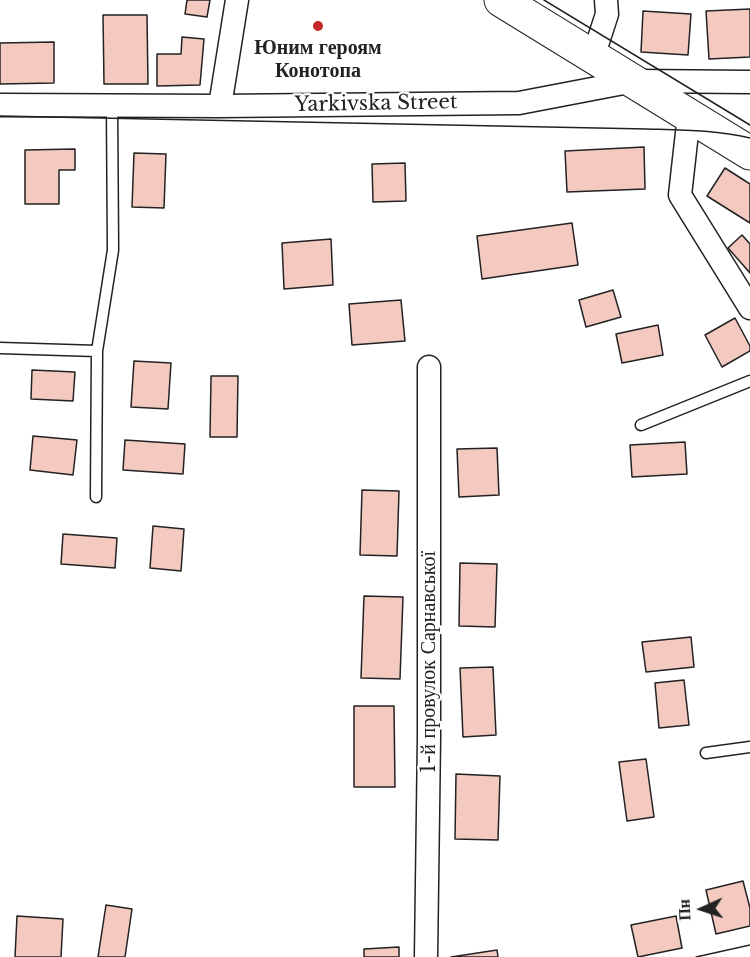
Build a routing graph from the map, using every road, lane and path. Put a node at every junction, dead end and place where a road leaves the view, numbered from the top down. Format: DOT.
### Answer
graph roads {
  1 [pos="237,0"];
  2 [pos="501,0"];
  3 [pos="606,0"];
  4 [pos="593,57"];
  5 [pos="634,81"];
  6 [pos="750,82"];
  7 [pos="0,105"];
  8 [pos="112,106"];
  9 [pos="220,106"];
  10 [pos="689,116"];
  11 [pos="750,153"];
  12 [pos="750,308"];
  13 [pos="0,348"];
  14 [pos="97,351"];
  15 [pos="429,367"];
  16 [pos="750,381"];
  17 [pos="641,425"];
  18 [pos="96,497"];
  19 [pos="750,747"];
  20 [pos="706,753"];
  21 [pos="426,957"];
  1 -- 9 [label="street"];
  2 -- 4 [label="main road"];
  3 -- 4 [label="street"];
  4 -- 5 [label="main road"];
  5 -- 6 [label="street, Yarkivska Street"];
  5 -- 9 [label="street, Yarkivska Street"];
  5 -- 10 [label="main road"];
  7 -- 8 [label="street, Yarkivska Street"];
  8 -- 9 [label="street, Yarkivska Street"];
  8 -- 14 [label="lane"];
  10 -- 11 [label="main road"];
  10 -- 12 [label="street"];
  13 -- 14 [label="lane"];
  14 -- 18 [label="lane"];
  15 -- 21 [label="street, 1-й провулок Сарнавської"];
  16 -- 17 [label="lane"];
  19 -- 20 [label="lane"];
}
